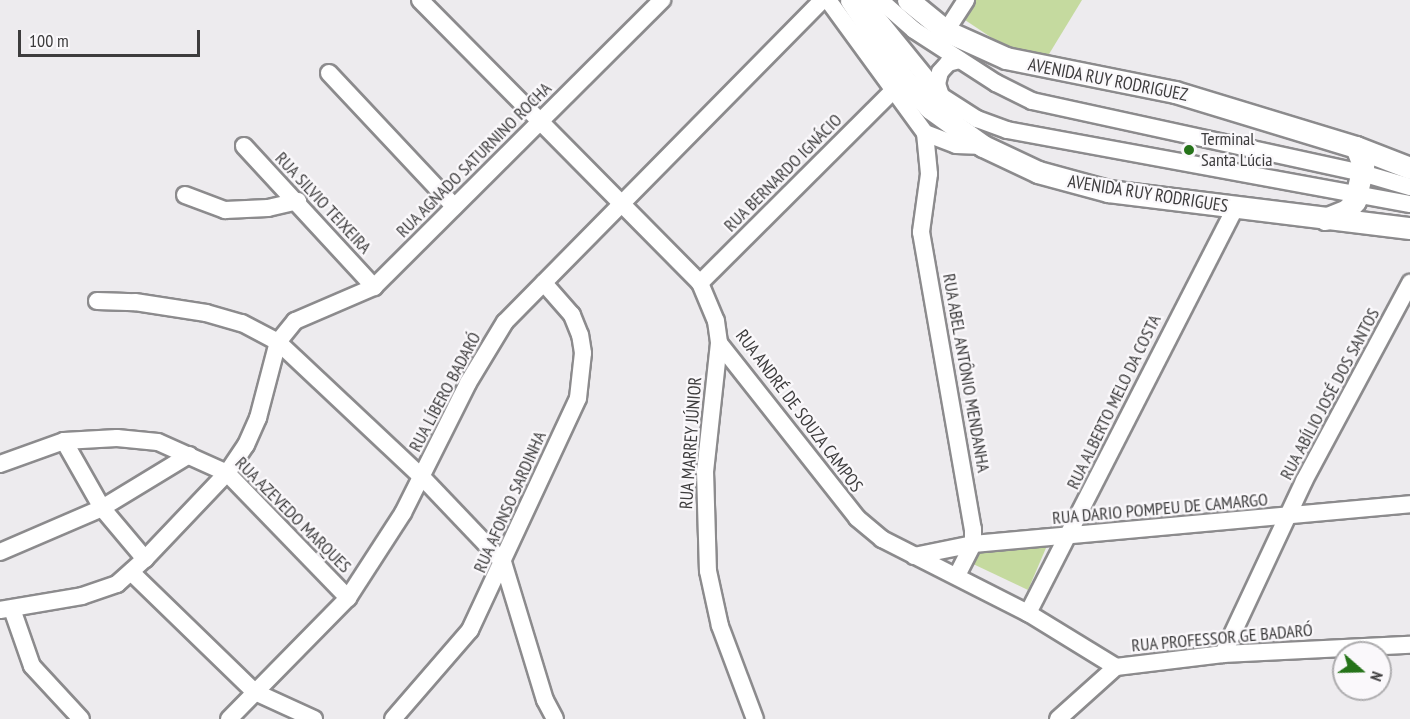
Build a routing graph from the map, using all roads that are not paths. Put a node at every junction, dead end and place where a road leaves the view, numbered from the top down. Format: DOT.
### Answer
graph roads {
  1 [pos="420,0"];
  2 [pos="662,0"];
  3 [pos="822,0"];
  4 [pos="828,0"];
  5 [pos="851,0"];
  6 [pos="863,0"];
  7 [pos="880,0"];
  8 [pos="908,0"];
  9 [pos="966,0"];
  10 [pos="946,31"];
  11 [pos="960,60"];
  12 [pos="329,73"];
  13 [pos="893,91"];
  14 [pos="941,96"];
  15 [pos="540,121"];
  16 [pos="925,134"];
  17 [pos="956,145"];
  18 [pos="244,146"];
  19 [pos="983,146"];
  20 [pos="1356,147"];
  21 [pos="1410,168"];
  22 [pos="929,174"];
  23 [pos="1360,183"];
  24 [pos="1410,187"];
  25 [pos="185,195"];
  26 [pos="621,200"];
  27 [pos="298,201"];
  28 [pos="1410,204"];
  29 [pos="454,206"];
  30 [pos="1235,208"];
  31 [pos="1322,220"];
  32 [pos="1410,228"];
  33 [pos="544,283"];
  34 [pos="700,283"];
  35 [pos="1410,283"];
  36 [pos="374,287"];
  37 [pos="97,301"];
  38 [pos="278,342"];
  39 [pos="719,343"];
  40 [pos="64,441"];
  41 [pos="189,455"];
  42 [pos="0,464"];
  43 [pos="227,473"];
  44 [pos="422,477"];
  45 [pos="1410,504"];
  46 [pos="102,508"];
  47 [pos="1380,508"];
  48 [pos="1410,512"];
  49 [pos="1290,517"];
  50 [pos="1068,537"];
  51 [pos="973,544"];
  52 [pos="0,552"];
  53 [pos="914,556"];
  54 [pos="145,559"];
  55 [pos="503,562"];
  56 [pos="131,572"];
  57 [pos="957,576"];
  58 [pos="348,598"];
  59 [pos="6,609"];
  60 [pos="1028,613"];
  61 [pos="1410,645"];
  62 [pos="1223,654"];
  63 [pos="1116,667"];
  64 [pos="255,692"];
  65 [pos="81,719"];
  66 [pos="229,719"];
  67 [pos="314,719"];
  68 [pos="393,719"];
  69 [pos="555,719"];
  70 [pos="755,719"];
  71 [pos="1058,719"];
  1 -- 15 [label="street, RUA ANDRÉ DE SOUZA CAMPOS"];
  2 -- 15 [label="street, RUA AGNADO SATURNINO ROCHA"];
  3 -- 26 [label="street, RUA LÍBERO BADARÓ"];
  4 -- 13 [label="street"];
  5 -- 19 [label="main road, AVENIDA RUY RODRIGUES"];
  6 -- 14 [label="street"];
  7 -- 11 [label="street"];
  8 -- 10 [label="main road"];
  9 -- 10 [label="street"];
  10 -- 20 [label="main road, AVENIDA RUY RODRIGUEZ"];
  11 -- 14 [label="street"];
  11 -- 23 [label="street"];
  12 -- 29 [label="street"];
  13 -- 16 [label="street"];
  13 -- 34 [label="street, RUA BERNARDO IGNÁCIO"];
  14 -- 23 [label="street"];
  15 -- 26 [label="street, RUA ANDRÉ DE SOUZA CAMPOS"];
  15 -- 29 [label="street, RUA AGNADO SATURNINO ROCHA"];
  16 -- 17 [label="street"];
  16 -- 22 [label="street, RUA ABEL ANTÔNIO MENDANHA"];
  17 -- 19 [label="street"];
  17 -- 22 [label="street"];
  18 -- 27 [label="street, RUA SILVIO TEIXEIRA"];
  19 -- 30 [label="main road, AVENIDA RUY RODRIGUES"];
  20 -- 21 [label="main road, AVENIDA RUY RODRIGUEZ"];
  20 -- 23 [label="main road"];
  22 -- 51 [label="street, RUA ABEL ANTÔNIO MENDANHA"];
  23 -- 24 [label="street"];
  23 -- 28 [label="street"];
  23 -- 31 [label="main road"];
  25 -- 27 [label="street"];
  26 -- 33 [label="street, RUA LÍBERO BADARÓ"];
  26 -- 34 [label="street, RUA ANDRÉ DE SOUZA CAMPOS"];
  27 -- 36 [label="street, RUA SILVIO TEIXEIRA"];
  29 -- 36 [label="street, RUA AGNADO SATURNINO ROCHA"];
  30 -- 31 [label="main road, AVENIDA RUY RODRIGUES"];
  30 -- 50 [label="street, RUA ALBERTO MELO DA COSTA"];
  31 -- 32 [label="main road, AVENIDA RUY RODRIGUES"];
  33 -- 44 [label="street, RUA LÍBERO BADARÓ"];
  33 -- 55 [label="street, RUA AFONSO SARDINHA"];
  34 -- 39 [label="street, RUA ANDRÉ DE SOUZA CAMPOS"];
  35 -- 49 [label="street, RUA ABÍLIO JOSÉ DOS SANTOS"];
  36 -- 38 [label="street, RUA AGNADO SATURNINO ROCHA"];
  37 -- 38 [label="street"];
  38 -- 43 [label="street"];
  38 -- 44 [label="street"];
  39 -- 53 [label="street, RUA ANDRÉ DE SOUZA CAMPOS"];
  39 -- 70 [label="street, RUA MARREY JÚNIOR"];
  40 -- 41 [label="street, RUA AZEVEDO MARQUES"];
  40 -- 42 [label="street, RUA AZEVEDO MARQUES"];
  40 -- 46 [label="street"];
  41 -- 43 [label="street, RUA AZEVEDO MARQUES"];
  41 -- 46 [label="street"];
  43 -- 54 [label="street"];
  43 -- 58 [label="street, RUA AZEVEDO MARQUES"];
  44 -- 55 [label="street"];
  44 -- 58 [label="street, RUA LÍBERO BADARÓ"];
  45 -- 47 [label="street, RUA DARIO POMPEU DE CAMARGO"];
  46 -- 52 [label="street"];
  46 -- 54 [label="street"];
  47 -- 48 [label="street"];
  47 -- 49 [label="street, RUA DARIO POMPEU DE CAMARGO"];
  49 -- 50 [label="street, RUA DARIO POMPEU DE CAMARGO"];
  49 -- 62 [label="street, RUA ABÍLIO JOSÉ DOS SANTOS"];
  50 -- 51 [label="street, RUA DARIO POMPEU DE CAMARGO"];
  50 -- 60 [label="street, RUA ALBERTO MELO DA COSTA"];
  51 -- 53 [label="street, RUA DARIO POMPEU DE CAMARGO"];
  51 -- 57 [label="street"];
  53 -- 57 [label="street, RUA ANDRÉ DE SOUZA CAMPOS"];
  54 -- 56 [label="street"];
  55 -- 68 [label="street, RUA AFONSO SARDINHA"];
  55 -- 69 [label="street"];
  56 -- 59 [label="street"];
  56 -- 64 [label="street"];
  57 -- 60 [label="street, RUA ANDRÉ DE SOUZA CAMPOS"];
  58 -- 64 [label="street, RUA LÍBERO BADARÓ"];
  59 -- 65 [label="street"];
  60 -- 63 [label="street, RUA ANDRÉ DE SOUZA CAMPOS"];
  61 -- 62 [label="street, RUA PROFESSOR GE BADARÓ"];
  62 -- 63 [label="street, RUA PROFESSOR GE BADARÓ"];
  63 -- 71 [label="street, RUA PROFESSOR GE BADARÓ"];
  64 -- 66 [label="street, RUA LÍBERO BADARÓ"];
  64 -- 67 [label="street"];
}
